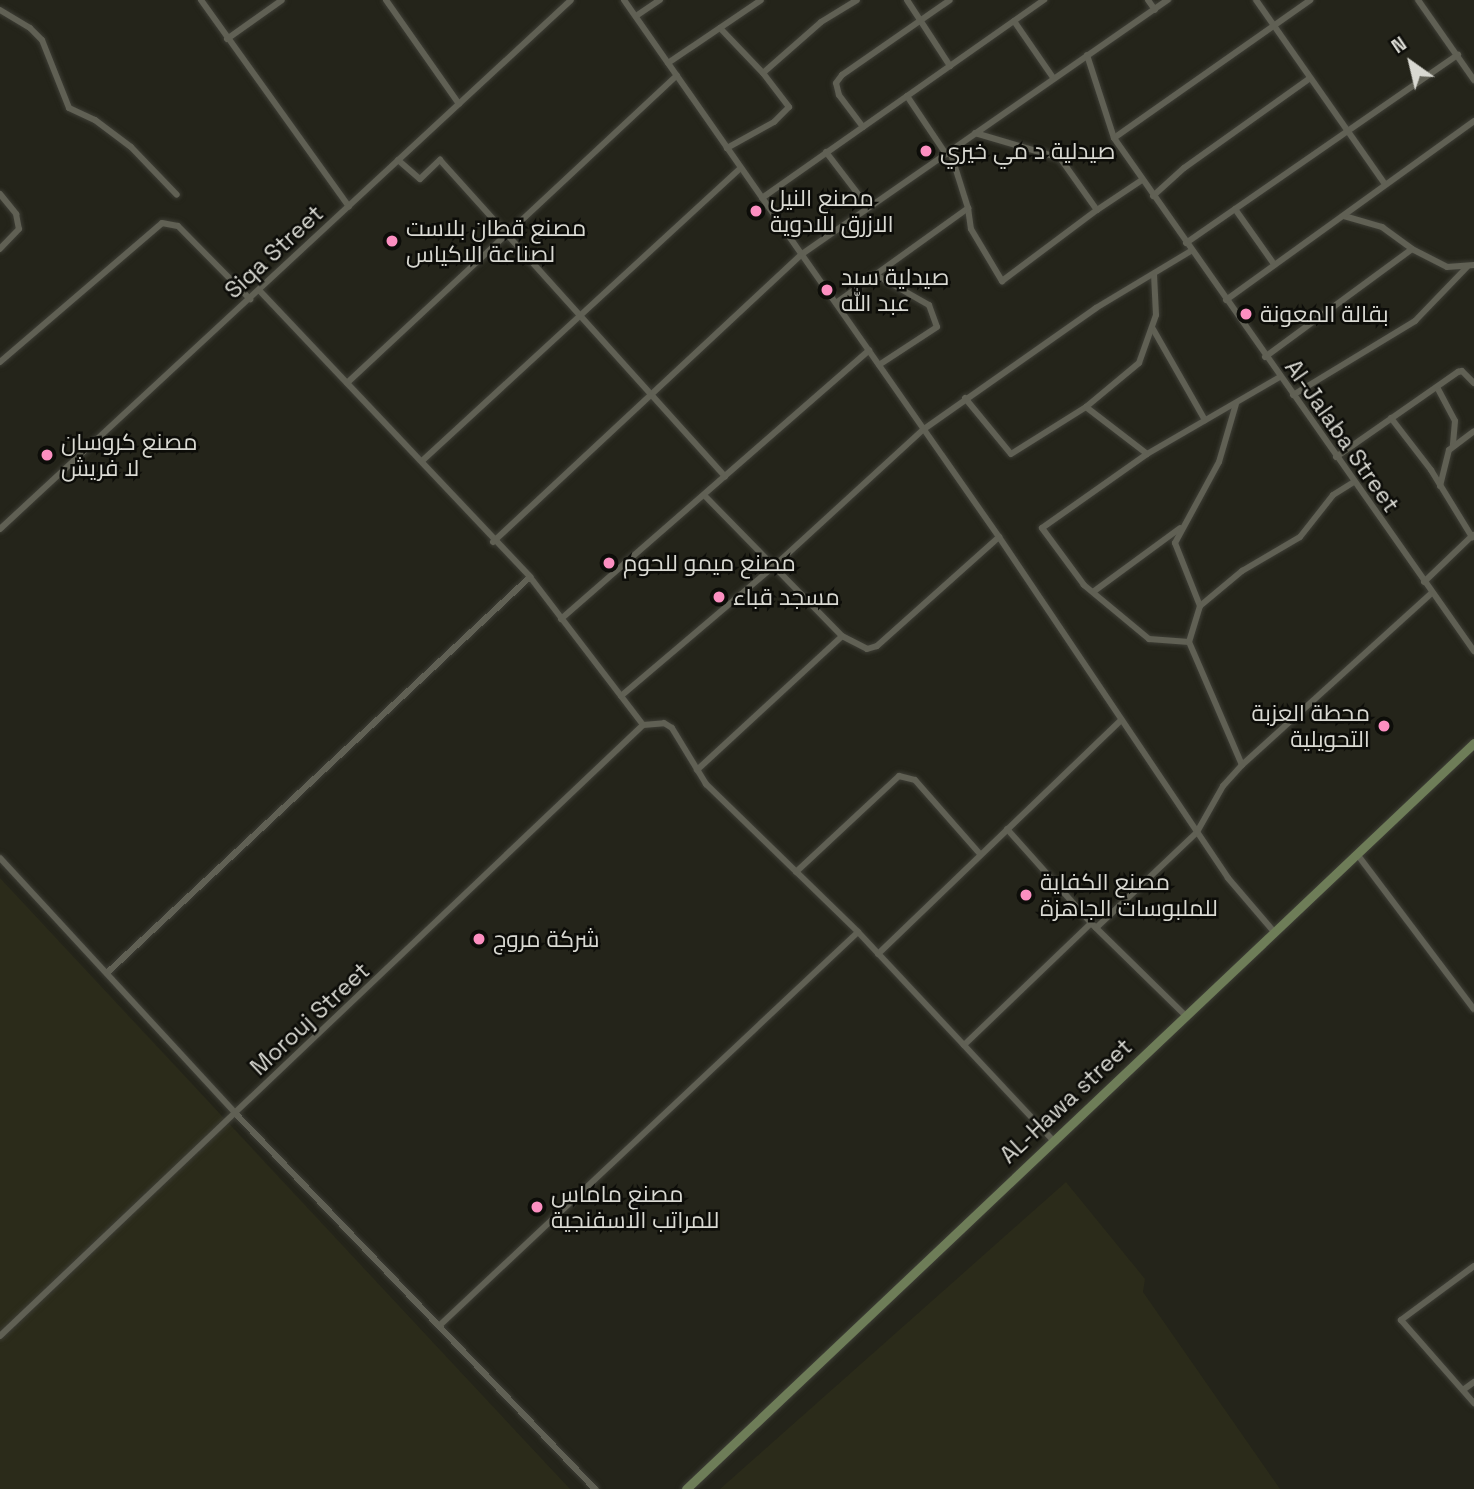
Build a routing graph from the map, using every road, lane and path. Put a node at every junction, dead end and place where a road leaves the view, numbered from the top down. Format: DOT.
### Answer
graph roads {
  1 [pos="201,0"];
  2 [pos="282,0"];
  3 [pos="386,0"];
  4 [pos="571,0"];
  5 [pos="624,0"];
  6 [pos="660,0"];
  7 [pos="761,0"];
  8 [pos="857,0"];
  9 [pos="907,0"];
  10 [pos="950,0"];
  11 [pos="1044,0"];
  12 [pos="1148,0"];
  13 [pos="1168,0"];
  14 [pos="1256,0"];
  15 [pos="1310,0"];
  16 [pos="1418,0"];
  17 [pos="1155,9"];
  18 [pos="0,10"];
  19 [pos="636,16"];
  20 [pos="1014,21"];
  21 [pos="922,22"];
  22 [pos="1273,25"];
  23 [pos="720,28"];
  24 [pos="227,39"];
  25 [pos="1087,55"];
  26 [pos="1458,55"];
  27 [pos="668,62"];
  28 [pos="950,66"];
  29 [pos="763,73"];
  30 [pos="677,75"];
  31 [pos="1310,78"];
  32 [pos="1054,79"];
  33 [pos="1474,79"];
  34 [pos="907,96"];
  35 [pos="459,104"];
  36 [pos="1474,121"];
  37 [pos="863,127"];
  38 [pos="1347,130"];
  39 [pos="975,134"];
  40 [pos="1114,138"];
  41 [pos="727,148"];
  42 [pos="826,152"];
  43 [pos="948,152"];
  44 [pos="398,160"];
  45 [pos="741,168"];
  46 [pos="1142,180"];
  47 [pos="1385,184"];
  48 [pos="0,194"];
  49 [pos="177,195"];
  50 [pos="1153,196"];
  51 [pos="762,198"];
  52 [pos="349,206"];
  53 [pos="868,207"];
  54 [pos="968,208"];
  55 [pos="1235,209"];
  56 [pos="1097,210"];
  57 [pos="1343,216"];
  58 [pos="506,236"];
  59 [pos="1186,243"];
  60 [pos="0,249"];
  61 [pos="1412,250"];
  62 [pos="1191,251"];
  63 [pos="802,254"];
  64 [pos="1274,264"];
  65 [pos="1471,265"];
  66 [pos="1154,274"];
  67 [pos="876,275"];
  68 [pos="259,290"];
  69 [pos="250,299"];
  70 [pos="1226,300"];
  71 [pos="836,303"];
  72 [pos="578,317"];
  73 [pos="1153,329"];
  74 [pos="869,350"];
  75 [pos="1265,357"];
  76 [pos="1,360"];
  77 [pos="879,365"];
  78 [pos="1280,377"];
  79 [pos="348,383"];
  80 [pos="1474,383"];
  81 [pos="1437,387"];
  82 [pos="1293,395"];
  83 [pos="649,396"];
  84 [pos="965,398"];
  85 [pos="1236,404"];
  86 [pos="1086,407"];
  87 [pos="1391,418"];
  88 [pos="1205,420"];
  89 [pos="924,429"];
  90 [pos="1474,431"];
  91 [pos="1453,446"];
  92 [pos="1147,454"];
  93 [pos="1336,457"];
  94 [pos="422,461"];
  95 [pos="725,477"];
  96 [pos="1354,482"];
  97 [pos="1440,486"];
  98 [pos="705,496"];
  99 [pos="1184,525"];
  100 [pos="0,529"];
  101 [pos="1473,536"];
  102 [pos="999,537"];
  103 [pos="493,542"];
  104 [pos="771,569"];
  105 [pos="530,577"];
  106 [pos="1424,582"];
  107 [pos="1093,592"];
  108 [pos="1432,593"];
  109 [pos="1200,607"];
  110 [pos="561,619"];
  111 [pos="842,636"];
  112 [pos="1189,642"];
  113 [pos="1474,651"];
  114 [pos="621,696"];
  115 [pos="1120,721"];
  116 [pos="643,725"];
  117 [pos="1474,743"];
  118 [pos="1242,765"];
  119 [pos="697,770"];
  120 [pos="1007,829"];
  121 [pos="1197,832"];
  122 [pos="980,854"];
  123 [pos="1357,854"];
  124 [pos="0,858"];
  125 [pos="796,872"];
  126 [pos="1093,925"];
  127 [pos="858,932"];
  128 [pos="1275,933"];
  129 [pos="878,954"];
  130 [pos="108,972"];
  131 [pos="1474,1009"];
  132 [pos="1186,1016"];
  133 [pos="964,1045"];
  134 [pos="235,1113"];
  135 [pos="1052,1139"];
  136 [pos="1474,1266"];
  137 [pos="439,1326"];
  138 [pos="0,1336"];
  139 [pos="1474,1382"];
  140 [pos="1463,1390"];
  141 [pos="1474,1403"];
  142 [pos="595,1489"];
  143 [pos="686,1489"];
  1 -- 24 [label="street"];
  2 -- 24 [label="street"];
  3 -- 35 [label="street"];
  4 -- 35 [label="street, Siqa Street"];
  5 -- 19 [label="street"];
  6 -- 19 [label="street"];
  7 -- 23 [label="street"];
  8 -- 29 [label="street"];
  9 -- 21 [label="street"];
  10 -- 21 [label="street"];
  11 -- 20 [label="street"];
  12 -- 17 [label="street"];
  13 -- 17 [label="street"];
  14 -- 22 [label="street"];
  15 -- 22 [label="street"];
  16 -- 26 [label="street"];
  17 -- 25 [label="street"];
  18 -- 49 [label="street"];
  19 -- 27 [label="street"];
  20 -- 28 [label="street"];
  20 -- 32 [label="street"];
  21 -- 28 [label="street"];
  21 -- 37 [label="street"];
  22 -- 31 [label="street"];
  22 -- 40 [label="street"];
  23 -- 27 [label="street"];
  23 -- 29 [label="street"];
  24 -- 52 [label="street"];
  25 -- 32 [label="street"];
  25 -- 40 [label="street, Al-Jalaba Street"];
  26 -- 33 [label="street"];
  26 -- 38 [label="street"];
  27 -- 30 [label="street"];
  28 -- 34 [label="street"];
  29 -- 41 [label="street"];
  30 -- 41 [label="street"];
  30 -- 58 [label="street"];
  31 -- 38 [label="street"];
  31 -- 50 [label="street"];
  32 -- 39 [label="street"];
  34 -- 37 [label="street"];
  34 -- 43 [label="street"];
  35 -- 44 [label="street, Siqa Street"];
  36 -- 47 [label="street"];
  37 -- 42 [label="street"];
  38 -- 47 [label="street"];
  38 -- 55 [label="street"];
  39 -- 43 [label="street"];
  39 -- 56 [label="street"];
  40 -- 46 [label="street, Al-Jalaba Street"];
  41 -- 45 [label="street"];
  42 -- 51 [label="street"];
  42 -- 53 [label="street"];
  43 -- 53 [label="street"];
  43 -- 54 [label="street"];
  44 -- 52 [label="street, Siqa Street"];
  44 -- 58 [label="street"];
  45 -- 51 [label="street"];
  45 -- 72 [label="street"];
  46 -- 50 [label="street, Al-Jalaba Street"];
  46 -- 56 [label="street"];
  47 -- 57 [label="street"];
  48 -- 60 [label="street"];
  50 -- 59 [label="street, Al-Jalaba Street"];
  51 -- 63 [label="street"];
  52 -- 68 [label="street, Siqa Street"];
  53 -- 63 [label="street"];
  54 -- 56 [label="street"];
  54 -- 67 [label="street"];
  55 -- 59 [label="street"];
  55 -- 64 [label="street"];
  57 -- 61 [label="street"];
  57 -- 64 [label="street"];
  58 -- 72 [label="street"];
  58 -- 79 [label="street"];
  59 -- 62 [label="street, Al-Jalaba Street"];
  61 -- 65 [label="street"];
  61 -- 75 [label="street"];
  62 -- 66 [label="street"];
  62 -- 70 [label="street, Al-Jalaba Street"];
  63 -- 71 [label="street"];
  63 -- 83 [label="street"];
  64 -- 70 [label="street"];
  65 -- 82 [label="street"];
  66 -- 73 [label="street"];
  66 -- 84 [label="street"];
  67 -- 71 [label="street"];
  67 -- 77 [label="street"];
  68 -- 69 [label="street, Siqa Street"];
  68 -- 79 [label="street"];
  69 -- 76 [label="street"];
  69 -- 100 [label="street, Siqa Street"];
  70 -- 75 [label="street, Al-Jalaba Street"];
  71 -- 74 [label="street"];
  72 -- 83 [label="street"];
  72 -- 94 [label="street"];
  73 -- 86 [label="street"];
  73 -- 88 [label="street"];
  74 -- 77 [label="street"];
  74 -- 95 [label="street"];
  75 -- 78 [label="street, Al-Jalaba Street"];
  77 -- 89 [label="street"];
  78 -- 82 [label="street, Al-Jalaba Street"];
  78 -- 85 [label="street"];
  79 -- 94 [label="street"];
  80 -- 81 [label="street"];
  81 -- 87 [label="street"];
  81 -- 91 [label="street"];
  82 -- 93 [label="street, Al-Jalaba Street"];
  83 -- 95 [label="street"];
  83 -- 103 [label="street"];
  84 -- 86 [label="street"];
  84 -- 89 [label="street"];
  85 -- 88 [label="street"];
  85 -- 99 [label="street"];
  86 -- 92 [label="street"];
  87 -- 93 [label="street"];
  87 -- 97 [label="street"];
  88 -- 92 [label="street"];
  89 -- 102 [label="street"];
  89 -- 104 [label="street"];
  90 -- 91 [label="street"];
  91 -- 97 [label="street"];
  92 -- 107 [label="street"];
  93 -- 96 [label="street, Al-Jalaba Street"];
  94 -- 103 [label="street"];
  95 -- 98 [label="street"];
  96 -- 106 [label="street, Al-Jalaba Street"];
  96 -- 109 [label="street"];
  97 -- 101 [label="street"];
  98 -- 104 [label="street"];
  98 -- 110 [label="street"];
  99 -- 107 [label="street"];
  99 -- 109 [label="street"];
  101 -- 106 [label="street"];
  102 -- 111 [label="street"];
  102 -- 115 [label="street"];
  103 -- 105 [label="street"];
  104 -- 111 [label="street"];
  104 -- 114 [label="street"];
  105 -- 110 [label="street"];
  105 -- 130 [label="street"];
  106 -- 108 [label="street, Al-Jalaba Street"];
  107 -- 112 [label="street"];
  108 -- 113 [label="street, Al-Jalaba Street"];
  108 -- 118 [label="street"];
  109 -- 112 [label="street"];
  110 -- 114 [label="street"];
  111 -- 119 [label="street"];
  112 -- 118 [label="street"];
  114 -- 116 [label="street"];
  115 -- 120 [label="street"];
  115 -- 121 [label="street"];
  116 -- 119 [label="street"];
  116 -- 134 [label="street, Morouj Street"];
  117 -- 123 [label="street, AL-Hawa street"];
  118 -- 121 [label="street"];
  119 -- 125 [label="street"];
  120 -- 122 [label="street"];
  120 -- 126 [label="street"];
  121 -- 126 [label="street"];
  121 -- 128 [label="street"];
  122 -- 125 [label="street"];
  122 -- 129 [label="street"];
  123 -- 128 [label="street, AL-Hawa street"];
  123 -- 131 [label="street"];
  124 -- 130 [label="street"];
  125 -- 127 [label="street"];
  126 -- 132 [label="street"];
  126 -- 133 [label="street"];
  127 -- 129 [label="street"];
  127 -- 137 [label="street"];
  128 -- 132 [label="street, AL-Hawa street"];
  129 -- 133 [label="street"];
  130 -- 134 [label="street"];
  132 -- 135 [label="street, AL-Hawa street"];
  133 -- 135 [label="street"];
  134 -- 137 [label="street"];
  134 -- 138 [label="street, Morouj Street"];
  135 -- 143 [label="street, AL-Hawa street"];
  136 -- 140 [label="street"];
  137 -- 142 [label="street"];
  139 -- 140 [label="street"];
  140 -- 141 [label="street"];
}
